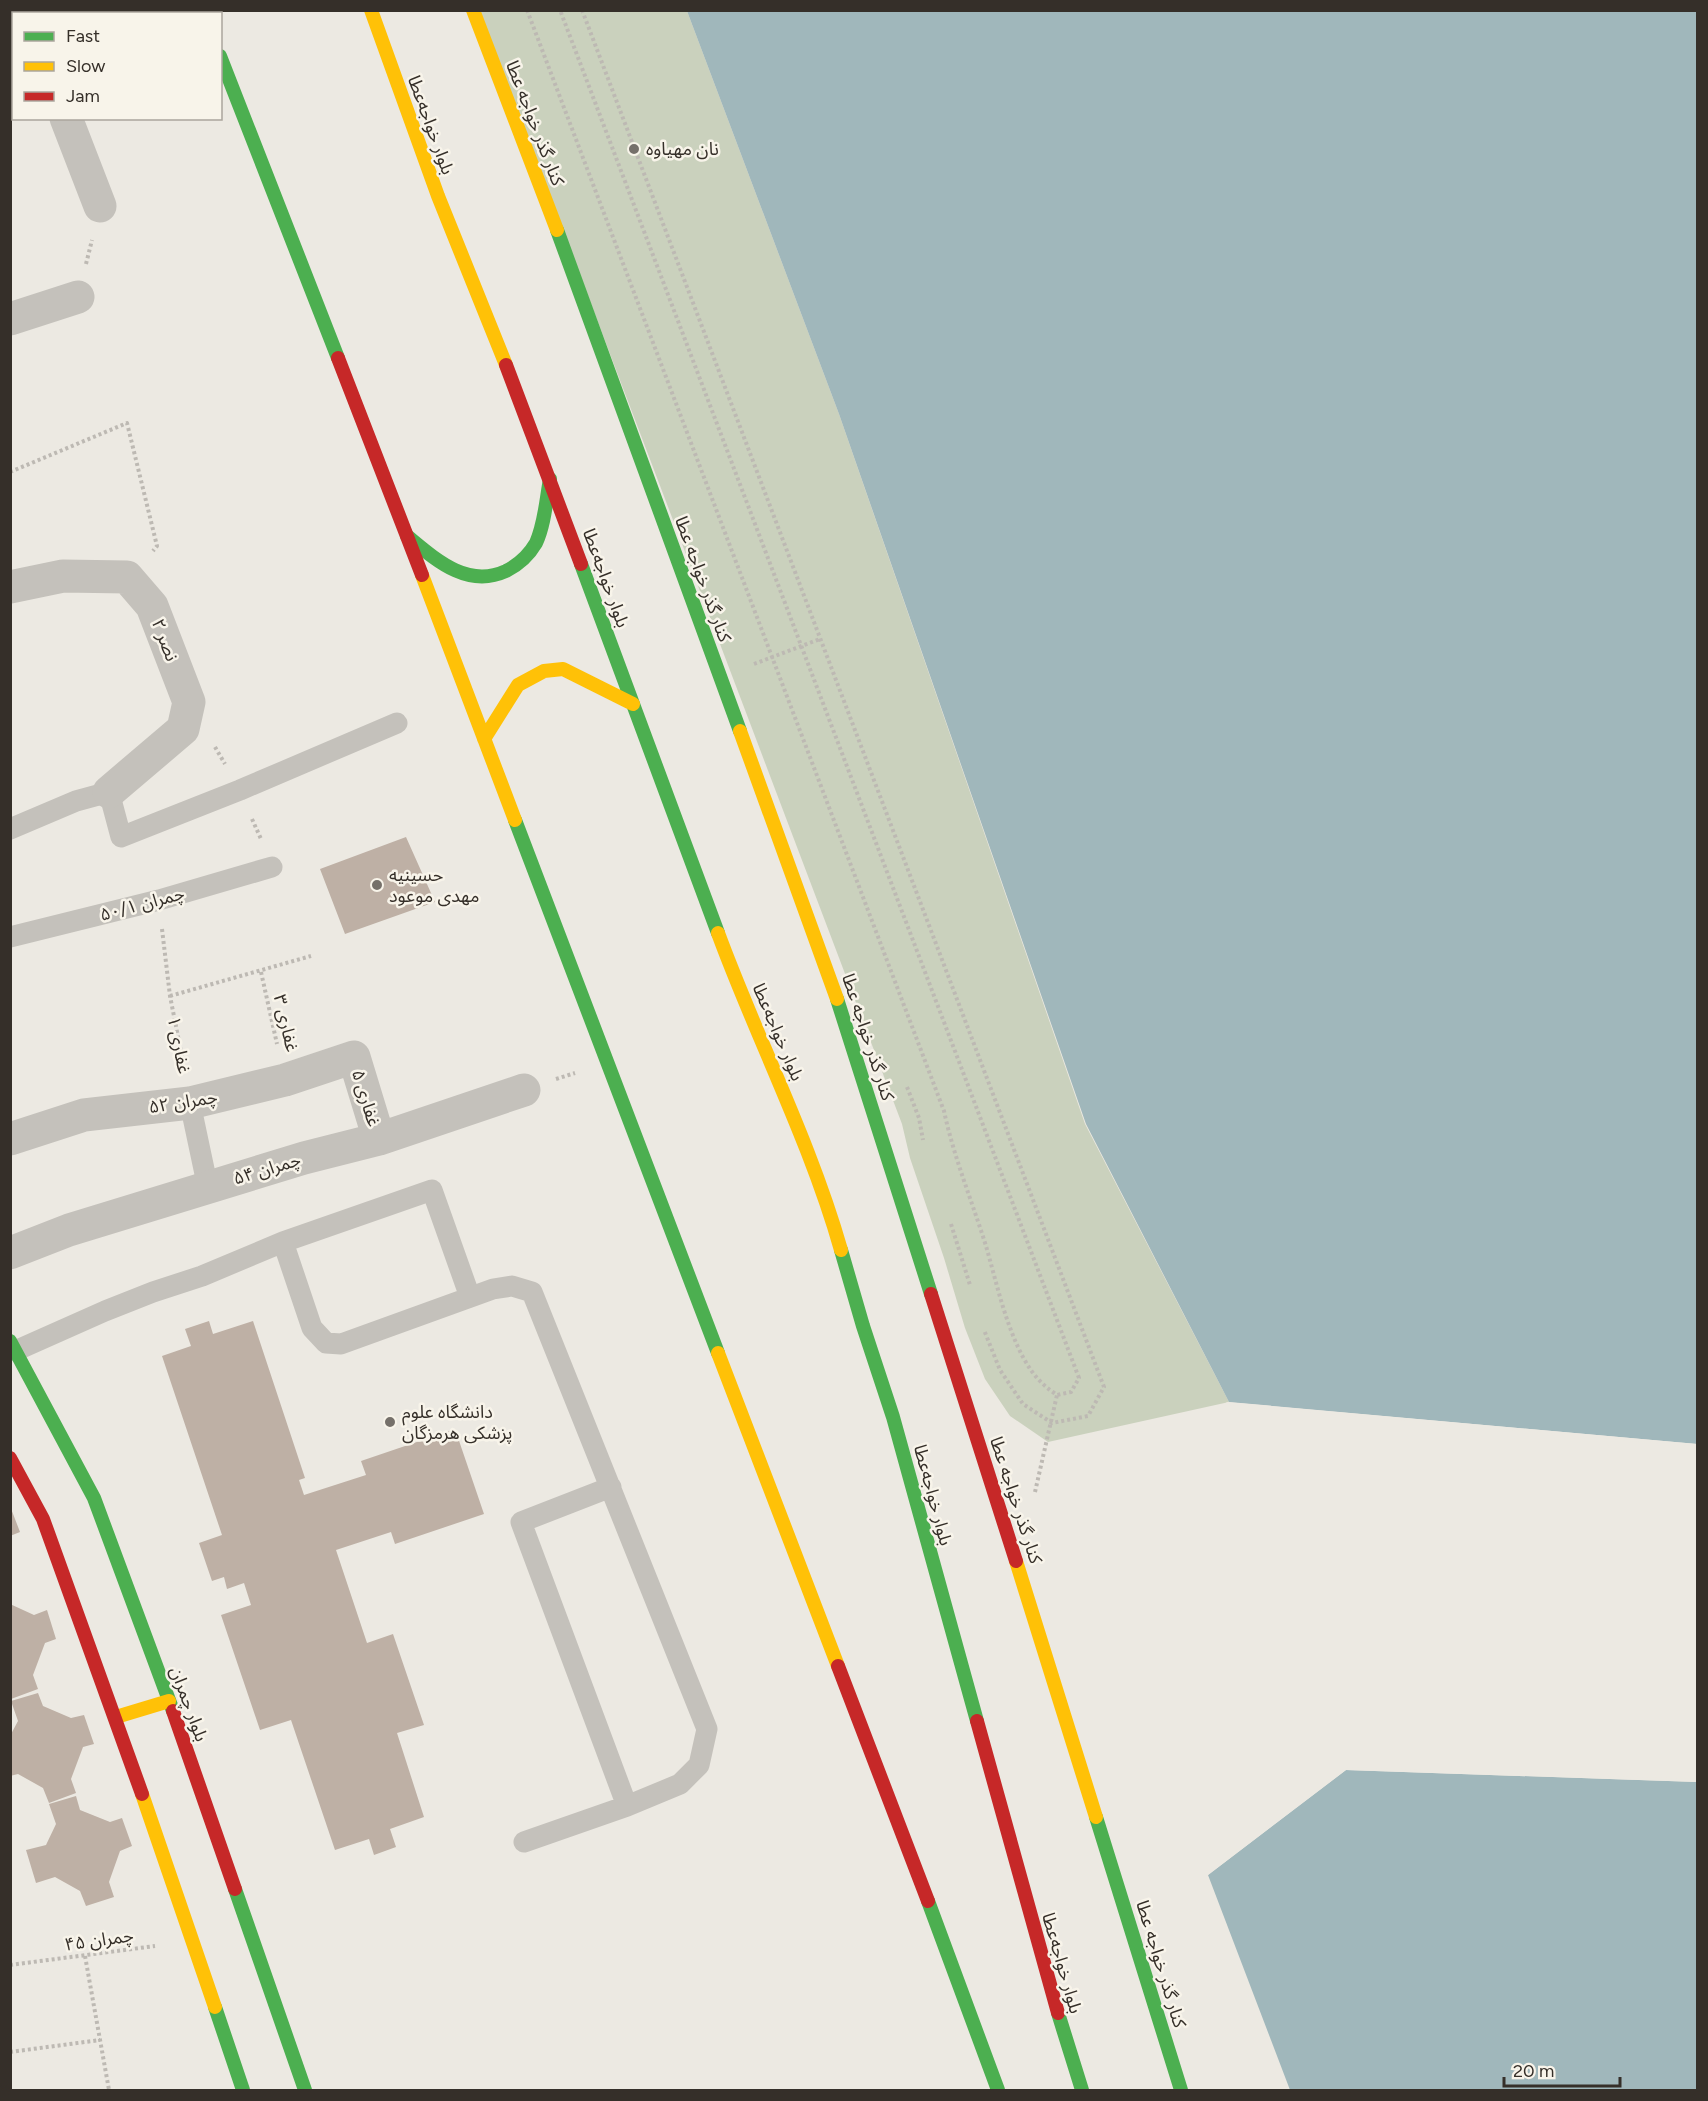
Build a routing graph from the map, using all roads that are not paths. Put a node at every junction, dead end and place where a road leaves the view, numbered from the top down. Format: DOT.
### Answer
graph roads {
  1 [pos="371,10"];
  2 [pos="474,10"];
  3 [pos="222,61"];
  4 [pos="67,120"];
  5 [pos="100,206"];
  6 [pos="78,297"];
  7 [pos="10,319"];
  8 [pos="550,479"];
  9 [pos="406,534"];
  10 [pos="10,587"];
  11 [pos="633,704"];
  12 [pos="397,723"];
  13 [pos="484,739"];
  14 [pos="109,792"];
  15 [pos="10,830"];
  16 [pos="272,867"];
  17 [pos="10,937"];
  18 [pos="354,1057"];
  19 [pos="524,1090"];
  20 [pos="190,1103"];
  21 [pos="10,1139"];
  22 [pos="379,1139"];
  23 [pos="208,1188"];
  24 [pos="283,1242"];
  25 [pos="10,1253"];
  26 [pos="470,1298"];
  27 [pos="13,1346"];
  28 [pos="10,1458"];
  29 [pos="611,1487"];
  30 [pos="169,1701"];
  31 [pos="116,1717"];
  32 [pos="627,1806"];
  33 [pos="524,1842"];
  34 [pos="243,2091"];
  35 [pos="305,2091"];
  36 [pos="998,2091"];
  37 [pos="1082,2091"];
  38 [pos="1181,2091"];
  1 -- 8 [label="main road, بلوار خواجه‌عطا"];
  2 -- 38 [label="main road, کنار گذر خواجه عطا"];
  3 -- 9 [label="main road"];
  4 -- 5 [label="street"];
  6 -- 7 [label="street"];
  8 -- 9 [label="main road"];
  8 -- 11 [label="main road, بلوار خواجه‌عطا"];
  9 -- 13 [label="main road"];
  10 -- 14 [label="street, نصر ۲"];
  11 -- 13 [label="main road"];
  11 -- 37 [label="main road, بلوار خواجه‌عطا"];
  12 -- 14 [label="lane"];
  13 -- 36 [label="main road"];
  14 -- 15 [label="lane"];
  16 -- 17 [label="lane, چمران ۵۰/۱"];
  18 -- 20 [label="street, چمران ۵۲"];
  18 -- 22 [label="street, غفاری ۵"];
  19 -- 22 [label="street, چمران ۵۴"];
  20 -- 21 [label="street, چمران ۵۲"];
  20 -- 23 [label="lane"];
  22 -- 23 [label="street, چمران ۵۴"];
  23 -- 25 [label="street, چمران ۵۴"];
  24 -- 26 [label="lane"];
  24 -- 26 [label="lane"];
  24 -- 27 [label="lane"];
  26 -- 29 [label="lane"];
  27 -- 30 [label="main road, بلوار چمران"];
  28 -- 31 [label="main road"];
  29 -- 32 [label="lane"];
  29 -- 32 [label="lane"];
  30 -- 31 [label="main road"];
  30 -- 35 [label="main road, بلوار چمران"];
  31 -- 34 [label="main road"];
  32 -- 33 [label="lane"];
}
